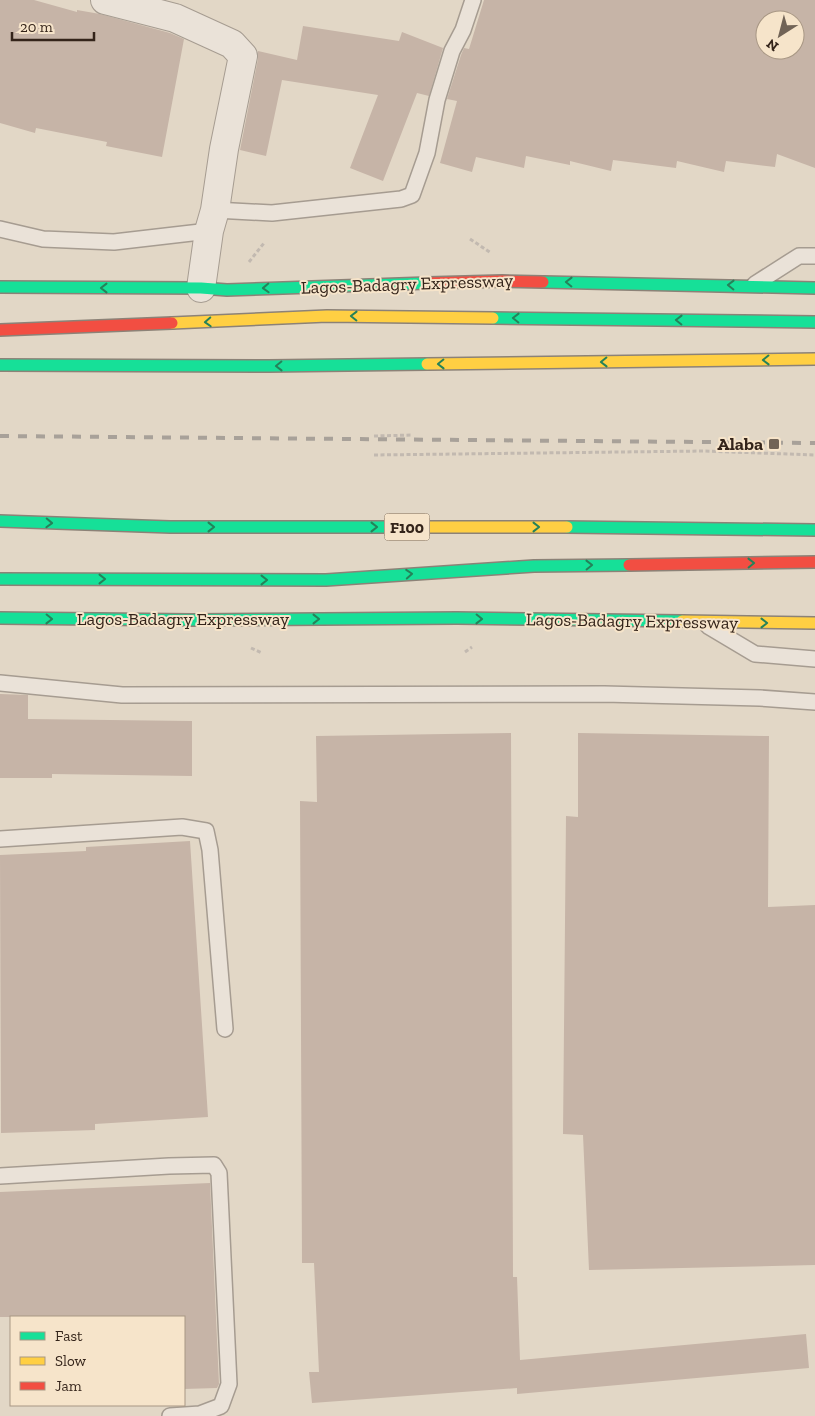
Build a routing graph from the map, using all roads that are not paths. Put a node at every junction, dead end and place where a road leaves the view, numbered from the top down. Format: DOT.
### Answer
graph roads {
  1 [pos="105,0"];
  2 [pos="473,0"];
  3 [pos="212,220"];
  4 [pos="0,228"];
  5 [pos="815,256"];
  6 [pos="751,286"];
  7 [pos="0,287"];
  8 [pos="200,288"];
  9 [pos="815,288"];
  10 [pos="815,322"];
  11 [pos="0,330"];
  12 [pos="815,359"];
  13 [pos="0,365"];
  14 [pos="0,521"];
  15 [pos="815,530"];
  16 [pos="815,562"];
  17 [pos="0,579"];
  18 [pos="0,618"];
  19 [pos="702,623"];
  20 [pos="815,623"];
  21 [pos="815,659"];
  22 [pos="0,683"];
  23 [pos="815,702"];
  24 [pos="0,839"];
  25 [pos="225,1029"];
  26 [pos="0,1176"];
  27 [pos="170,1416"];
  1 -- 3 [label="street"];
  2 -- 3 [label="lane"];
  3 -- 4 [label="lane"];
  3 -- 8 [label="street"];
  5 -- 6 [label="lane"];
  6 -- 8 [label="main road, Lagos-Badagry Expressway, one-way"];
  6 -- 9 [label="main road, Lagos-Badagry Expressway"];
  8 -- 7 [label="main road, Lagos-Badagry Expressway, one-way"];
  10 -- 11 [label="main road, one-way"];
  12 -- 13 [label="main road, one-way"];
  14 -- 15 [label="main road, F100, one-way"];
  17 -- 16 [label="main road, one-way"];
  18 -- 19 [label="main road, Lagos-Badagry Expressway, one-way"];
  19 -- 20 [label="main road, Lagos-Badagry Expressway, one-way"];
  19 -- 21 [label="lane"];
  22 -- 23 [label="lane"];
  24 -- 25 [label="lane"];
  26 -- 27 [label="lane"];
}
